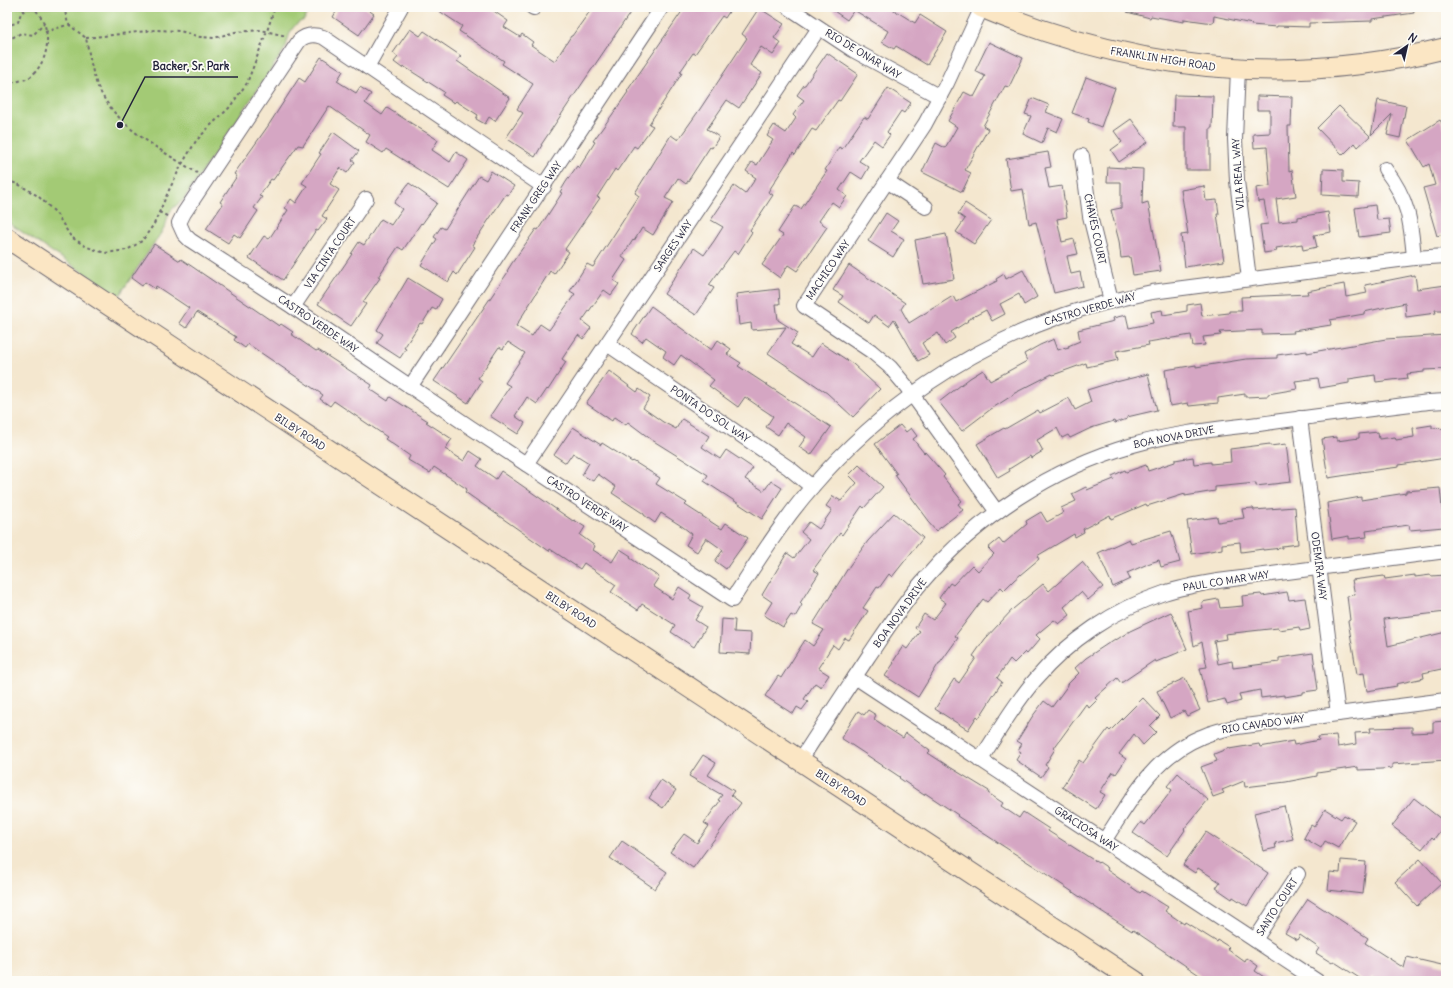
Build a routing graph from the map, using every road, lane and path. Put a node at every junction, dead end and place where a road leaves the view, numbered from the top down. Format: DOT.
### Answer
graph roads {
  1 [pos="29,7"];
  2 [pos="34,7"];
  3 [pos="64,7"];
  4 [pos="275,7"];
  5 [pos="401,7"];
  6 [pos="662,7"];
  7 [pos="788,7"];
  8 [pos="982,7"];
  9 [pos="44,23"];
  10 [pos="68,24"];
  11 [pos="7,28"];
  12 [pos="819,28"];
  13 [pos="267,31"];
  14 [pos="45,32"];
  15 [pos="7,38"];
  16 [pos="86,38"];
  17 [pos="299,41"];
  18 [pos="1446,48"];
  19 [pos="368,68"];
  20 [pos="1238,69"];
  21 [pos="7,85"];
  22 [pos="940,97"];
  23 [pos="1082,156"];
  24 [pos="182,164"];
  25 [pos="1385,169"];
  26 [pos="206,179"];
  27 [pos="7,181"];
  28 [pos="888,181"];
  29 [pos="544,187"];
  30 [pos="366,199"];
  31 [pos="926,207"];
  32 [pos="7,238"];
  33 [pos="1446,256"];
  34 [pos="1414,258"];
  35 [pos="1249,279"];
  36 [pos="1111,301"];
  37 [pos="293,306"];
  38 [pos="607,344"];
  39 [pos="410,387"];
  40 [pos="912,394"];
  41 [pos="1446,401"];
  42 [pos="1300,418"];
  43 [pos="526,464"];
  44 [pos="812,487"];
  45 [pos="997,512"];
  46 [pos="1446,551"];
  47 [pos="1319,567"];
  48 [pos="855,677"];
  49 [pos="1446,700"];
  50 [pos="1338,714"];
  51 [pos="980,760"];
  52 [pos="800,761"];
  53 [pos="1104,841"];
  54 [pos="1298,874"];
  55 [pos="1255,940"];
  56 [pos="1135,981"];
  57 [pos="1317,981"];
  1 -- 11 [label="path"];
  2 -- 9 [label="path"];
  3 -- 10 [label="path"];
  4 -- 13 [label="path"];
  5 -- 19 [label="street"];
  6 -- 29 [label="street, FRANK GREG WAY"];
  7 -- 12 [label="street, RIO DE ONAR WAY"];
  8 -- 20 [label="main road, FRANKLIN HIGH ROAD"];
  8 -- 22 [label="street, MACHICO WAY"];
  9 -- 14 [label="path"];
  9 -- 15 [label="path"];
  10 -- 14 [label="path"];
  10 -- 16 [label="path"];
  12 -- 22 [label="street, RIO DE ONAR WAY"];
  12 -- 38 [label="street, SARGES WAY"];
  13 -- 16 [label="path"];
  13 -- 17 [label="path"];
  13 -- 24 [label="path"];
  14 -- 21 [label="path"];
  16 -- 24 [label="path"];
  17 -- 19 [label="street"];
  17 -- 26 [label="street, CASTRO VERDE WAY"];
  18 -- 20 [label="main road, FRANKLIN HIGH ROAD"];
  19 -- 29 [label="street"];
  20 -- 35 [label="street, VILA REAL WAY"];
  22 -- 28 [label="street, MACHICO WAY"];
  23 -- 36 [label="street, CHAVES COURT"];
  24 -- 26 [label="path"];
  24 -- 27 [label="path"];
  25 -- 34 [label="street"];
  26 -- 37 [label="street, CASTRO VERDE WAY"];
  28 -- 31 [label="street"];
  28 -- 40 [label="street, MACHICO WAY"];
  29 -- 39 [label="street, FRANK GREG WAY"];
  30 -- 37 [label="street, VIA CINTA COURT"];
  32 -- 52 [label="main road, BILBY ROAD"];
  33 -- 34 [label="street, CASTRO VERDE WAY"];
  34 -- 35 [label="street, CASTRO VERDE WAY"];
  35 -- 36 [label="street, CASTRO VERDE WAY"];
  36 -- 40 [label="street, CASTRO VERDE WAY"];
  37 -- 39 [label="street, CASTRO VERDE WAY"];
  38 -- 43 [label="street, SARGES WAY"];
  38 -- 44 [label="street, PONTA DO SOL WAY"];
  39 -- 43 [label="street, CASTRO VERDE WAY"];
  40 -- 44 [label="street, CASTRO VERDE WAY"];
  40 -- 45 [label="street, MACHICO WAY"];
  41 -- 42 [label="street, BOA NOVA DRIVE"];
  42 -- 45 [label="street, BOA NOVA DRIVE"];
  42 -- 47 [label="street, ODEMIRA WAY"];
  43 -- 44 [label="street, CASTRO VERDE WAY"];
  45 -- 48 [label="street, BOA NOVA DRIVE"];
  46 -- 47 [label="street, PAUL CO MAR WAY"];
  47 -- 50 [label="street, ODEMIRA WAY"];
  47 -- 51 [label="street, PAUL CO MAR WAY"];
  48 -- 51 [label="street, GRACIOSA WAY"];
  48 -- 52 [label="street, BOA NOVA DRIVE"];
  49 -- 50 [label="street, RIO CAVADO WAY"];
  50 -- 53 [label="street, RIO CAVADO WAY"];
  51 -- 53 [label="street, GRACIOSA WAY"];
  52 -- 56 [label="main road, BILBY ROAD"];
  53 -- 55 [label="street, GRACIOSA WAY"];
  54 -- 55 [label="street, SANTO COURT"];
  55 -- 57 [label="street, GRACIOSA WAY"];
}
